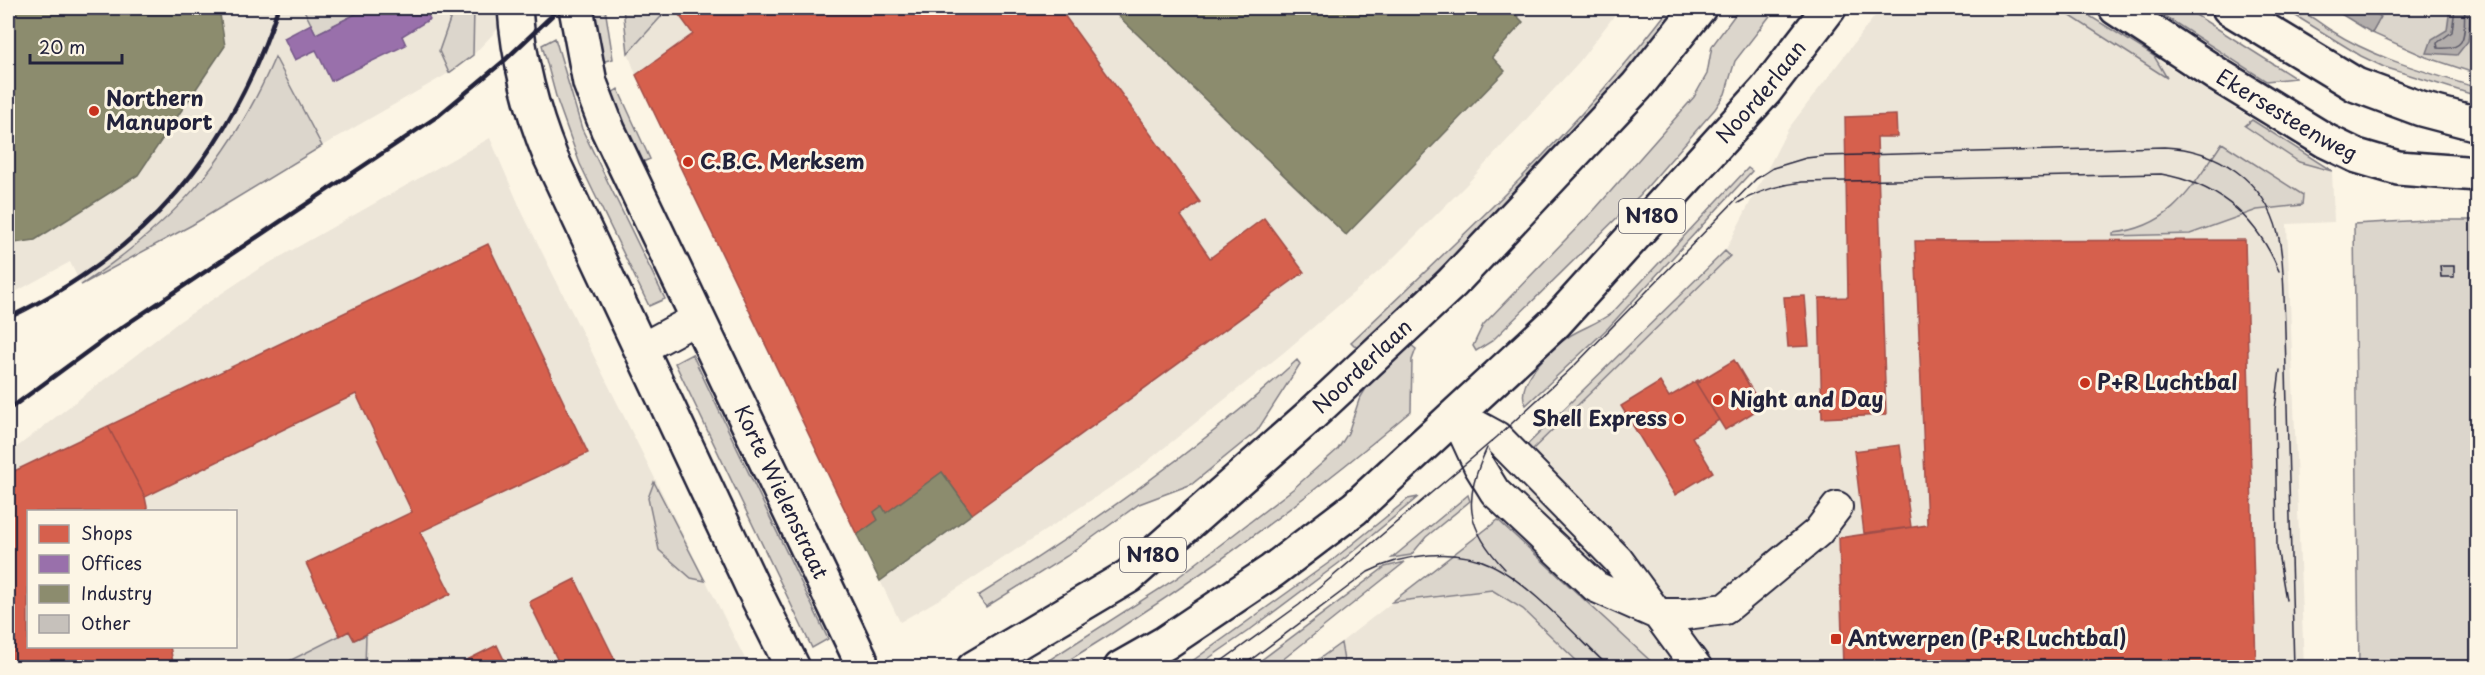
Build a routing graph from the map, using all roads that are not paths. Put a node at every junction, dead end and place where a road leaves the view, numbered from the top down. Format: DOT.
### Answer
graph roads {
  1 [pos="514,8"];
  2 [pos="576,8"];
  3 [pos="1699,8"];
  4 [pos="2116,8"];
  5 [pos="2229,8"];
  6 [pos="1831,11"];
  7 [pos="2478,124"];
  8 [pos="2478,174"];
  9 [pos="698,318"];
  10 [pos="641,349"];
  11 [pos="1455,414"];
  12 [pos="1837,507"];
  13 [pos="1657,614"];
  14 [pos="793,668"];
  15 [pos="860,668"];
  16 [pos="974,668"];
  17 [pos="1120,668"];
  18 [pos="1697,668"];
  1 -- 10 [label="main road"];
  2 -- 9 [label="main road, Korte Wielenstraat"];
  3 -- 16 [label="main road, Noorderlaan / N180"];
  4 -- 8 [label="main road, Ekersesteenweg"];
  5 -- 7 [label="main road"];
  6 -- 11 [label="main road, Noorderlaan / N180"];
  9 -- 10 [label="street"];
  9 -- 15 [label="main road, Korte Wielenstraat"];
  10 -- 14 [label="main road"];
  11 -- 13 [label="street"];
  11 -- 13 [label="street"];
  11 -- 17 [label="main road, Noorderlaan / N180"];
  12 -- 13 [label="street"];
  13 -- 18 [label="street"];
}
